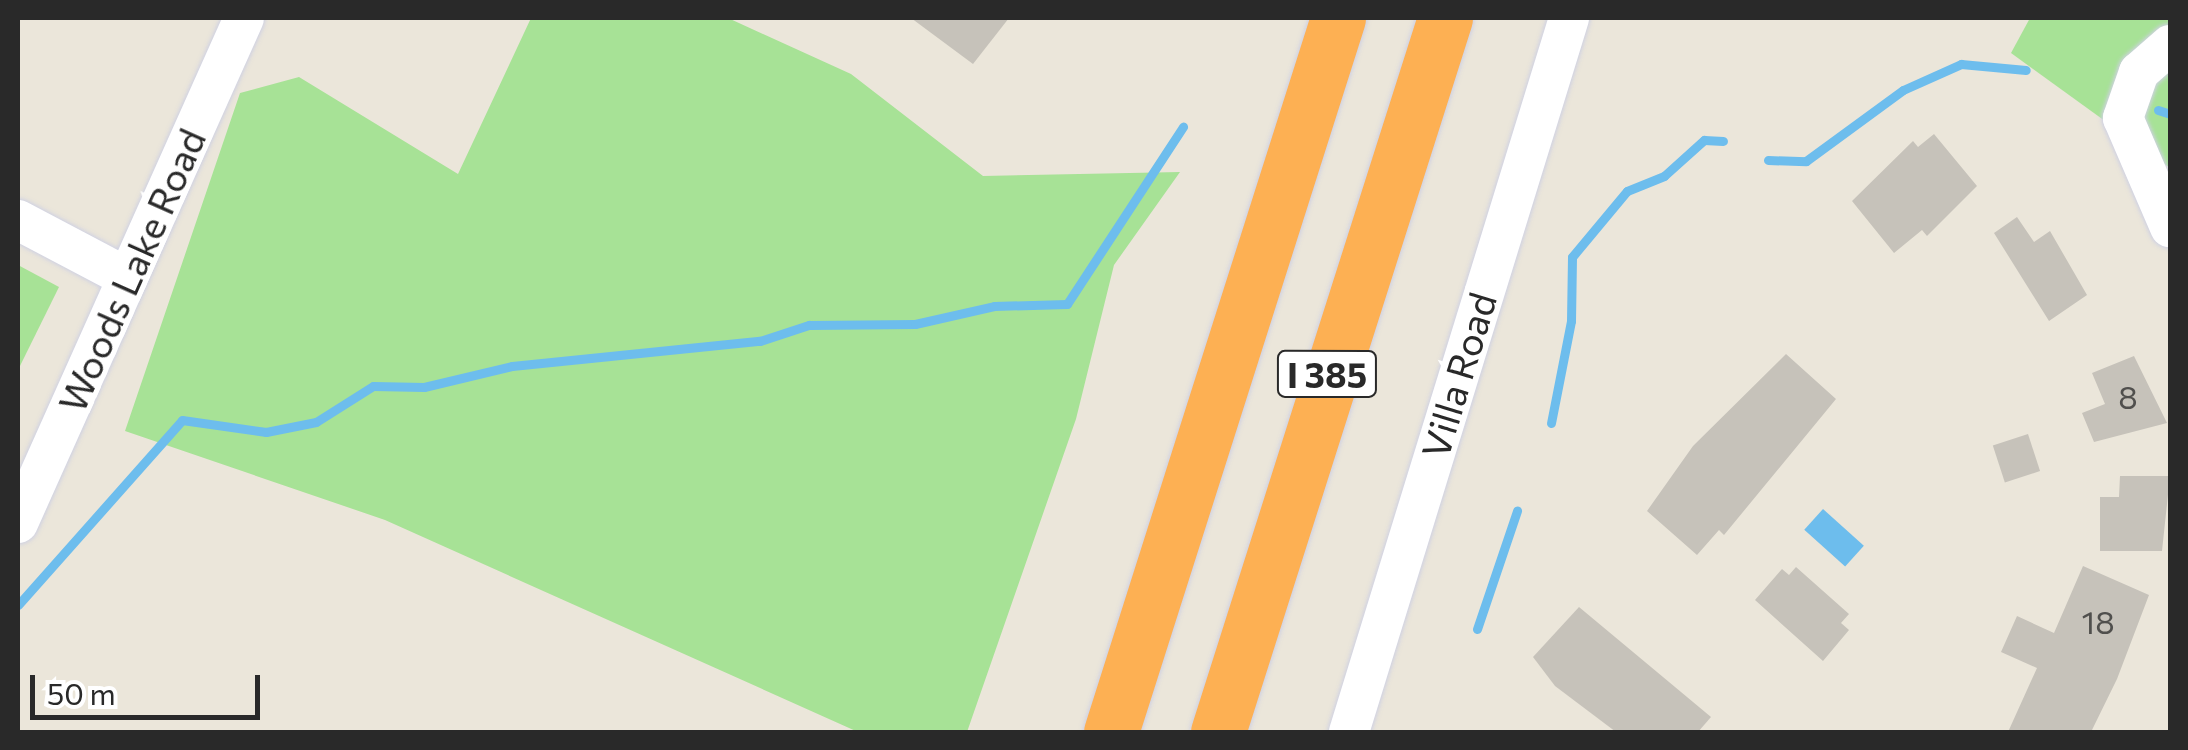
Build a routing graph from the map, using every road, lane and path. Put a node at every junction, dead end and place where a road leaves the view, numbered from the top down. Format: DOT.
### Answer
graph roads {
  1 [pos="244,18"];
  2 [pos="1338,18"];
  3 [pos="1445,18"];
  4 [pos="1568,18"];
  5 [pos="2170,45"];
  6 [pos="18,220"];
  7 [pos="2170,226"];
  8 [pos="128,278"];
  9 [pos="18,523"];
  10 [pos="1111,732"];
  11 [pos="1218,732"];
  12 [pos="1349,732"];
  1 -- 8 [label="street, Woods Lake Road"];
  2 -- 10 [label="highway, I 385"];
  3 -- 11 [label="highway, I 385"];
  4 -- 12 [label="street, Villa Road"];
  5 -- 7 [label="street"];
  6 -- 8 [label="street"];
  8 -- 9 [label="street, Woods Lake Road"];
}
